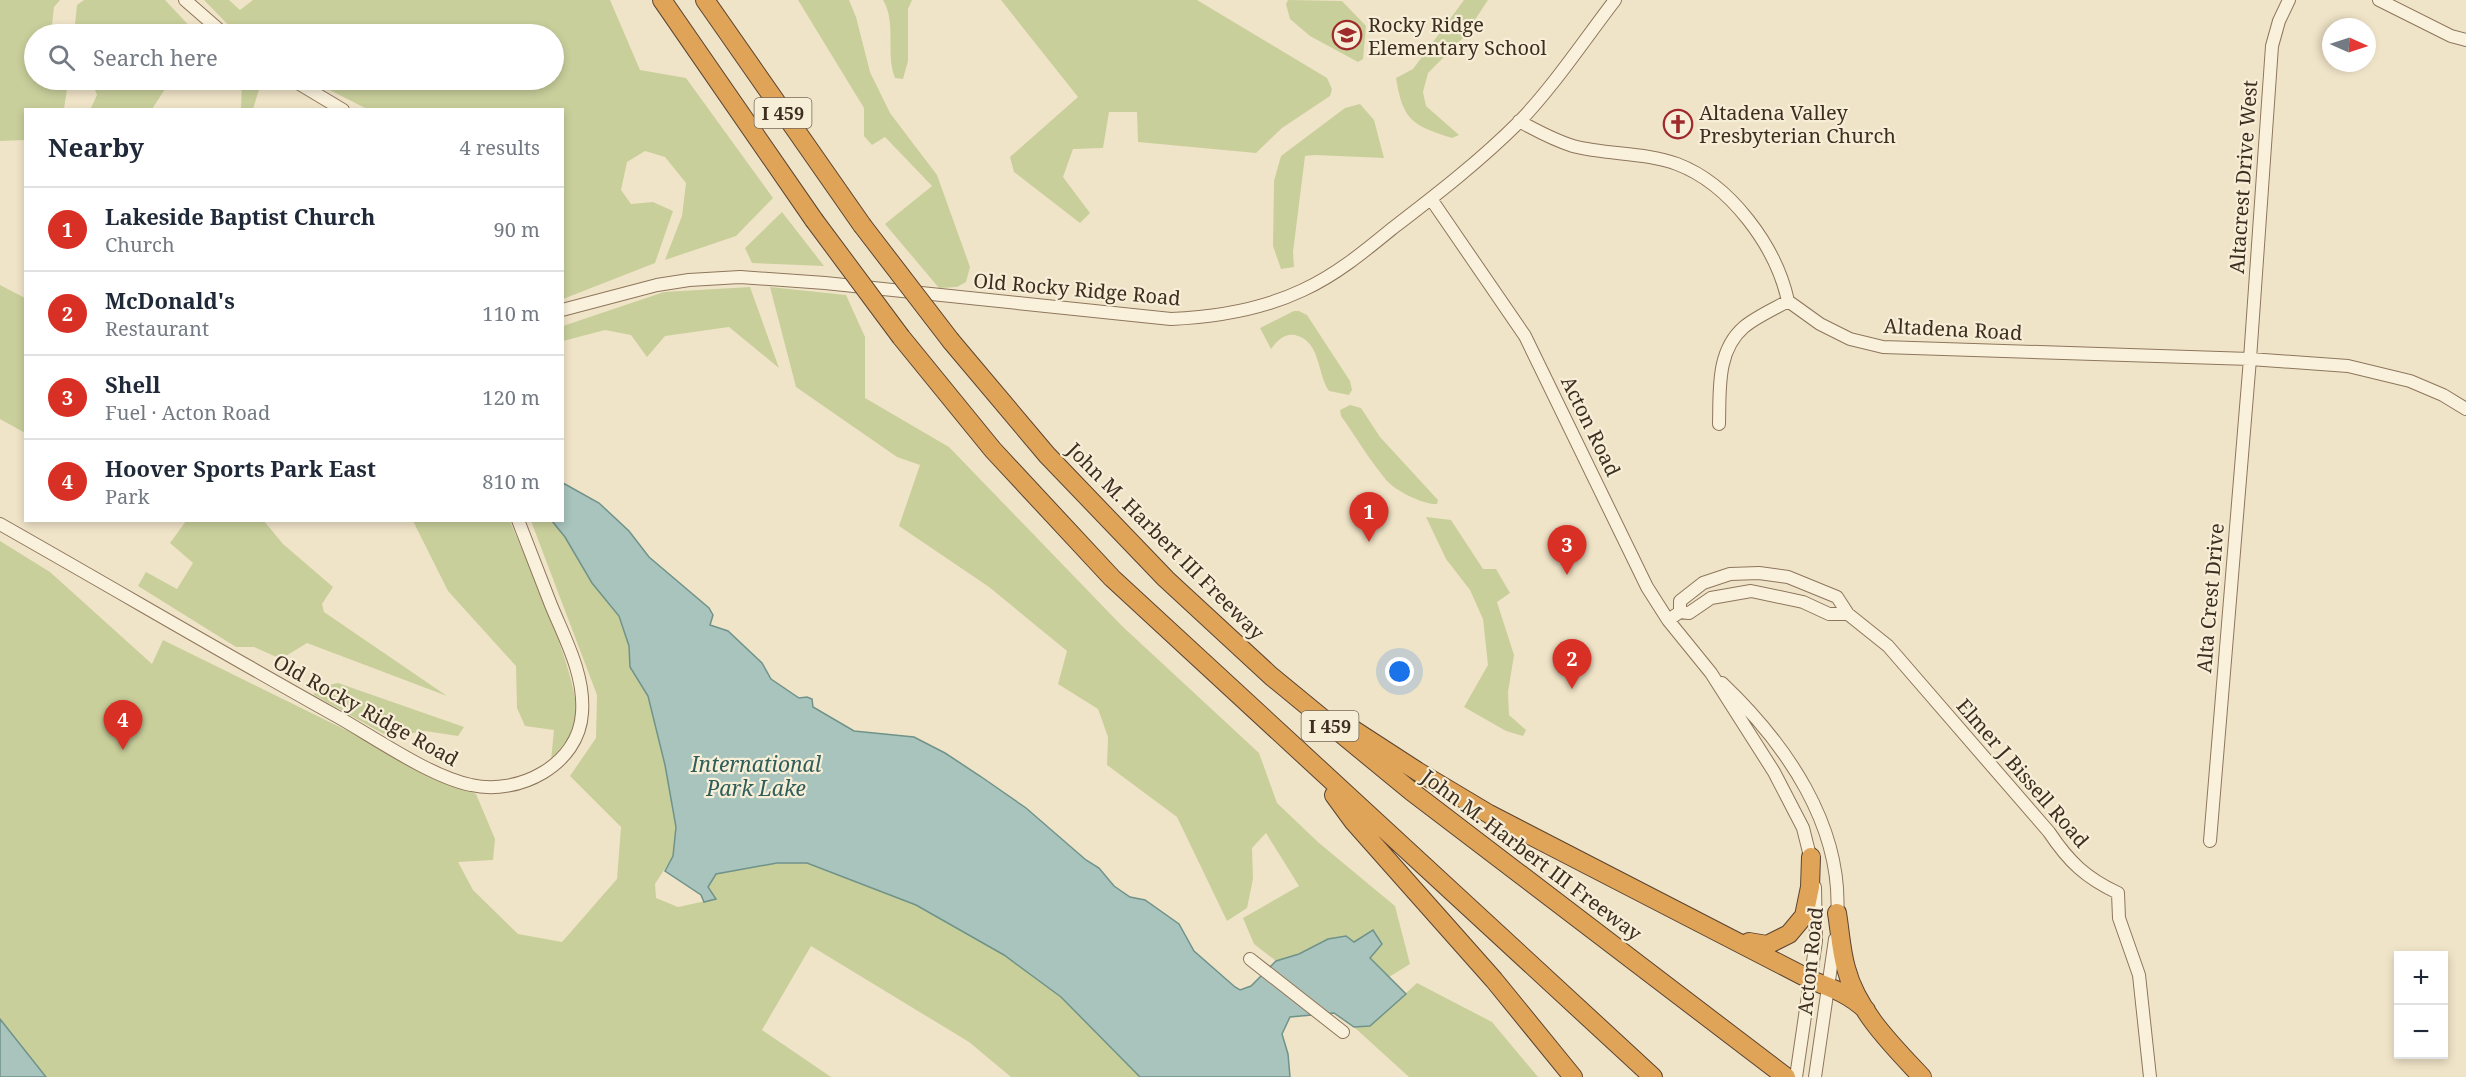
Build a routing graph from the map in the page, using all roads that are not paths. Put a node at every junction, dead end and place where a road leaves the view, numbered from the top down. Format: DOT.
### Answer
graph roads {
  1 [pos="185,0"];
  2 [pos="662,0"];
  3 [pos="705,0"];
  4 [pos="1615,0"];
  5 [pos="2289,0"];
  6 [pos="2379,0"];
  7 [pos="213,24"];
  8 [pos="2466,40"];
  9 [pos="310,90"];
  10 [pos="341,108"];
  11 [pos="1519,121"];
  12 [pos="1431,199"];
  13 [pos="1788,301"];
  14 [pos="564,309"];
  15 [pos="2250,359"];
  16 [pos="2466,409"];
  17 [pos="1719,424"];
  18 [pos="519,522"];
  19 [pos="0,524"];
  20 [pos="1680,612"];
  21 [pos="1848,614"];
  22 [pos="1668,620"];
  23 [pos="1711,673"];
  24 [pos="1271,675"];
  25 [pos="1314,766"];
  26 [pos="2210,841"];
  27 [pos="1811,857"];
  28 [pos="1837,913"];
  29 [pos="1732,938"];
  30 [pos="1250,959"];
  31 [pos="1810,980"];
  32 [pos="1829,986"];
  33 [pos="1866,1010"];
  34 [pos="1343,1032"];
  35 [pos="1573,1077"];
  36 [pos="1653,1077"];
  37 [pos="1786,1077"];
  38 [pos="1796,1077"];
  39 [pos="1815,1077"];
  40 [pos="1922,1077"];
  41 [pos="2150,1077"];
  1 -- 7 [label="street"];
  2 -- 25 [label="highway, I 459, bridge"];
  3 -- 24 [label="highway, John M. Harbert III Freeway / I 459, bridge"];
  4 -- 11 [label="street, Old Rocky Ridge Road"];
  5 -- 15 [label="street, Altacrest Drive West"];
  6 -- 8 [label="street"];
  9 -- 10 [label="street"];
  11 -- 12 [label="street, Old Rocky Ridge Road"];
  11 -- 13 [label="street"];
  12 -- 14 [label="street, Old Rocky Ridge Road"];
  12 -- 22 [label="street, Acton Road"];
  13 -- 15 [label="street, Altadena Road"];
  13 -- 17 [label="street"];
  15 -- 16 [label="street, Altadena Road"];
  15 -- 26 [label="street, Alta Crest Drive"];
  18 -- 19 [label="street, Old Rocky Ridge Road"];
  20 -- 21 [label="street, Elmer J Bissell Road"];
  20 -- 21 [label="street, Elmer J Bissell Road"];
  20 -- 22 [label="street, Elmer J Bissell Road"];
  21 -- 41 [label="street, Elmer J Bissell Road"];
  22 -- 23 [label="street, Acton Road"];
  23 -- 27 [label="street, Acton Road"];
  23 -- 28 [label="street, Acton Road"];
  24 -- 29 [label="highway"];
  24 -- 37 [label="highway, John M. Harbert III Freeway / I 459"];
  25 -- 35 [label="highway"];
  25 -- 36 [label="highway, I 459"];
  27 -- 29 [label="highway"];
  27 -- 31 [label="street, Acton Road"];
  28 -- 32 [label="street, Acton Road"];
  28 -- 33 [label="highway"];
  29 -- 31 [label="highway"];
  30 -- 34 [label="street"];
  31 -- 32 [label="highway"];
  31 -- 38 [label="street, Acton Road"];
  32 -- 33 [label="highway"];
  32 -- 39 [label="street, Acton Road"];
  33 -- 40 [label="highway"];
}
